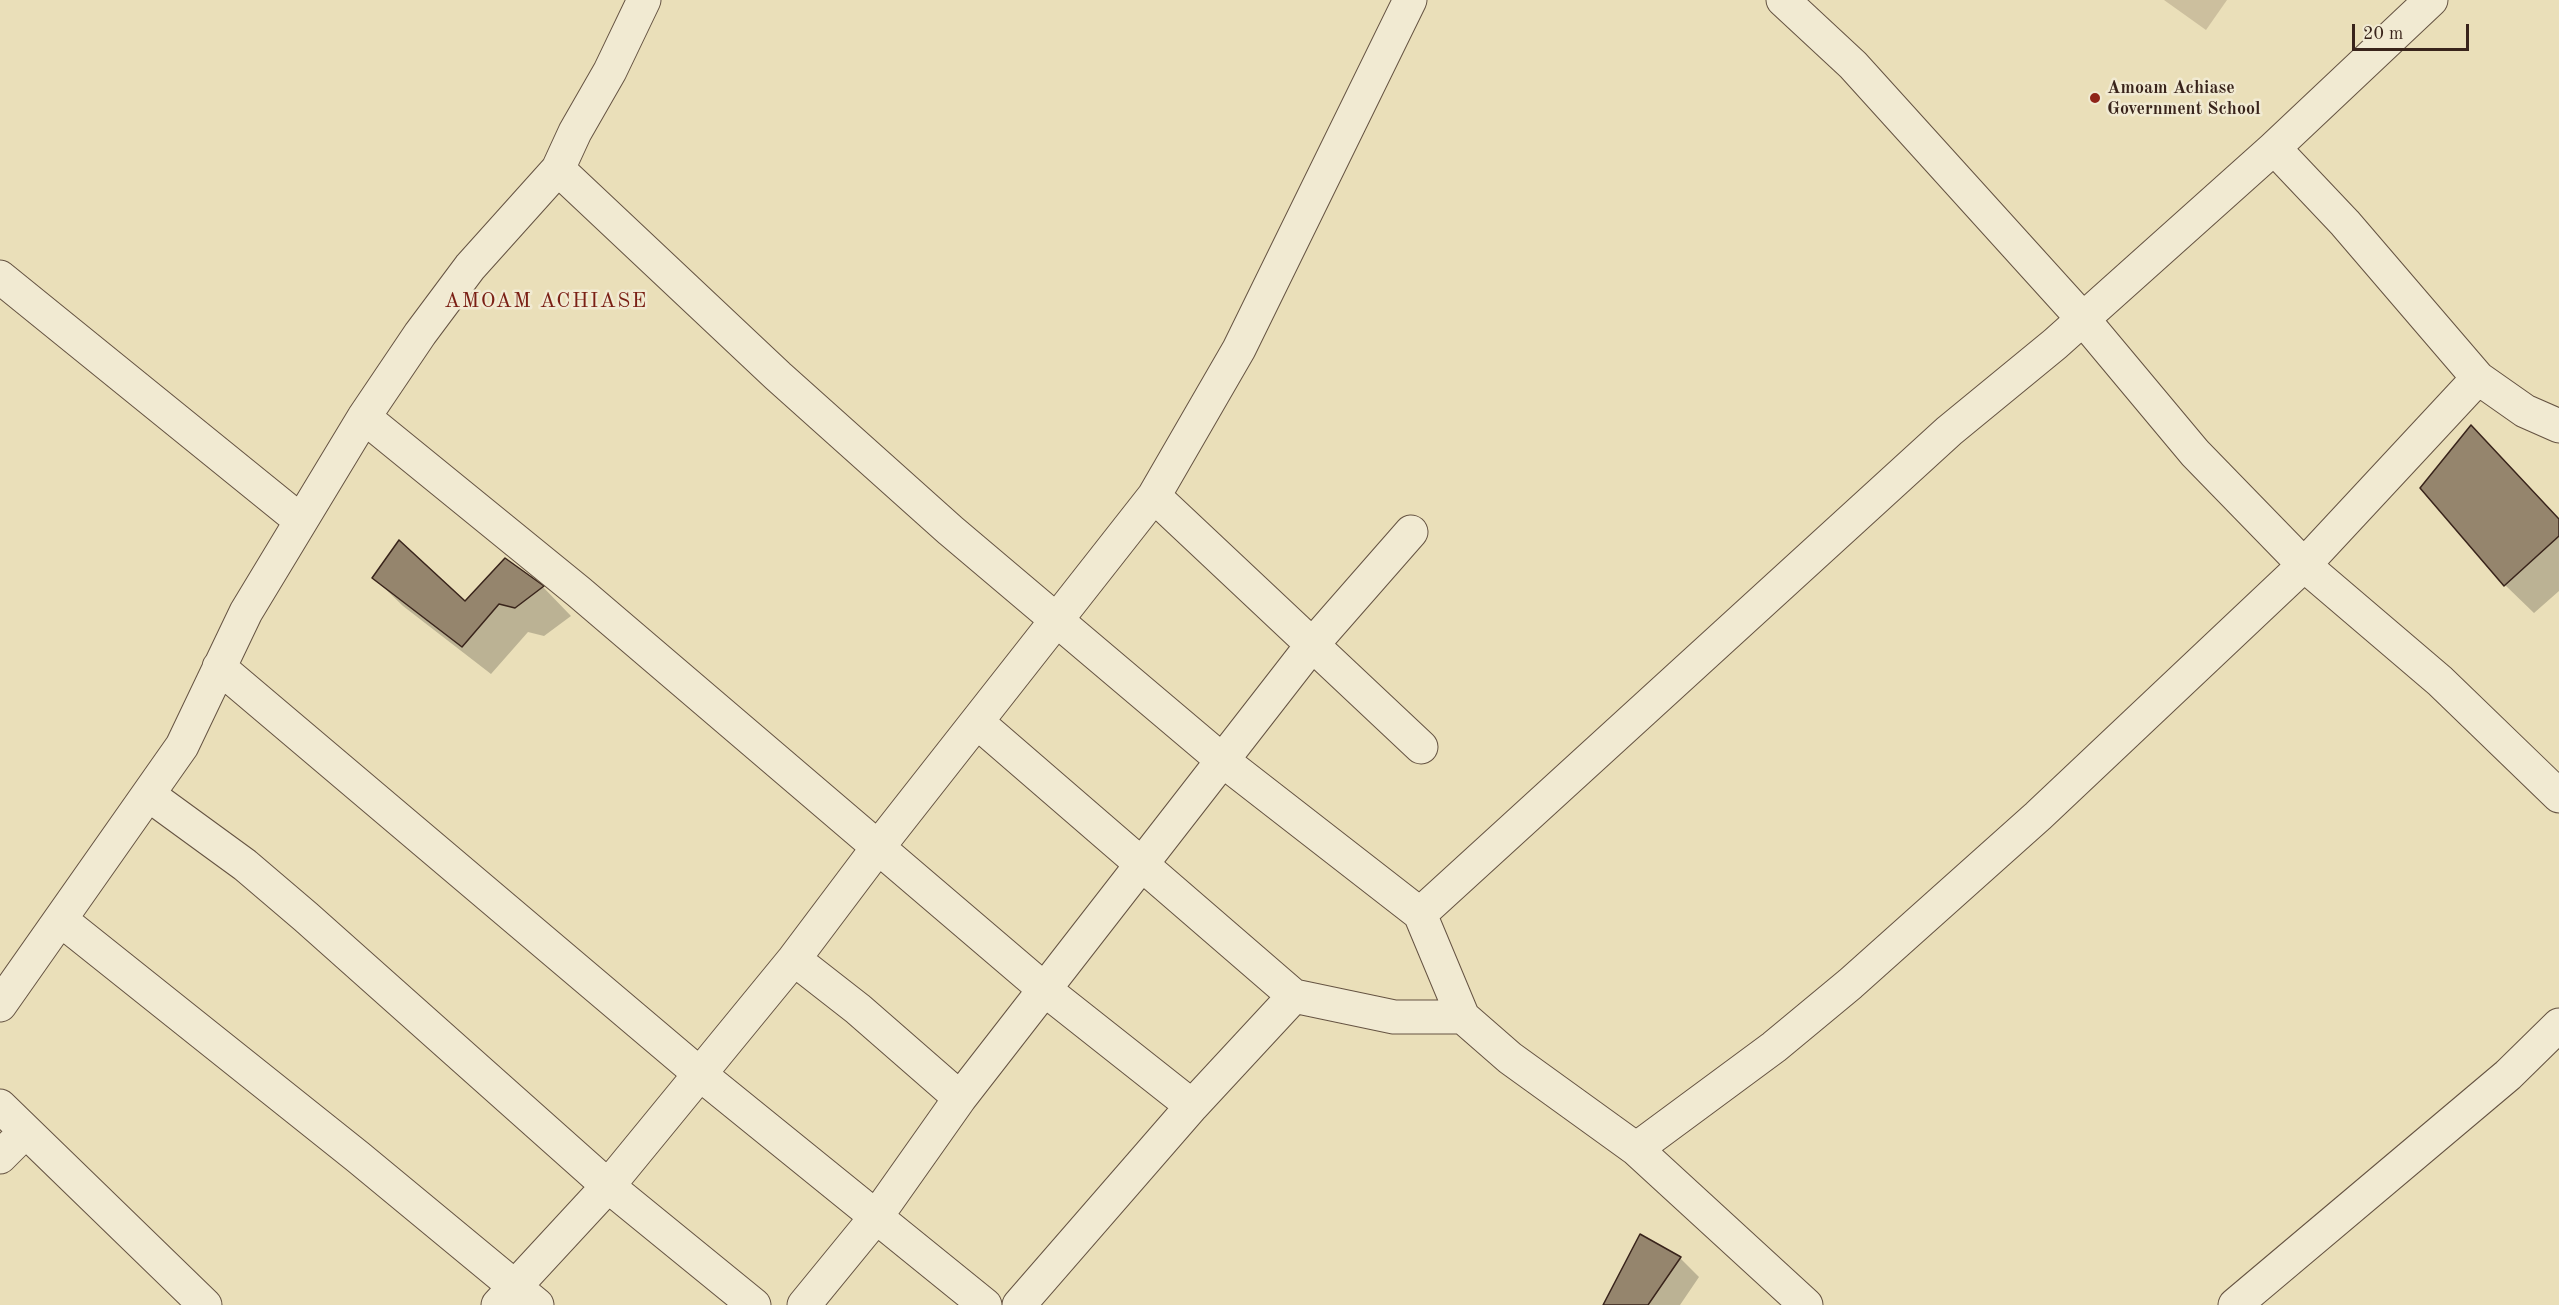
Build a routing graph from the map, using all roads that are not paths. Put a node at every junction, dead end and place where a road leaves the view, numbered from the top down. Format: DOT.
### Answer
graph roads {
  1 [pos="644,0"];
  2 [pos="1410,0"];
  3 [pos="1783,0"];
  4 [pos="2431,0"];
  5 [pos="2274,148"];
  6 [pos="558,168"];
  7 [pos="0,278"];
  8 [pos="2084,318"];
  9 [pos="2478,378"];
  10 [pos="364,417"];
  11 [pos="2559,426"];
  12 [pos="1154,496"];
  13 [pos="302,521"];
  14 [pos="1411,532"];
  15 [pos="2304,565"];
  16 [pos="1057,621"];
  17 [pos="1312,645"];
  18 [pos="219,667"];
  19 [pos="977,722"];
  20 [pos="1421,747"];
  21 [pos="1222,760"];
  22 [pos="149,795"];
  23 [pos="2559,796"];
  24 [pos="879,846"];
  25 [pos="1143,862"];
  26 [pos="1420,914"];
  27 [pos="61,920"];
  28 [pos="794,959"];
  29 [pos="1044,989"];
  30 [pos="1294,996"];
  31 [pos="0,1005"];
  32 [pos="1463,1017"];
  33 [pos="2559,1025"];
  34 [pos="700,1075"];
  35 [pos="960,1098"];
  36 [pos="0,1106"];
  37 [pos="1192,1106"];
  38 [pos="25,1132"];
  39 [pos="1636,1149"];
  40 [pos="0,1157"];
  41 [pos="608,1186"];
  42 [pos="876,1217"];
  43 [pos="516,1298"];
  44 [pos="205,1305"];
  45 [pos="754,1305"];
  46 [pos="804,1305"];
  47 [pos="986,1305"];
  48 [pos="1019,1305"];
  49 [pos="1806,1305"];
  50 [pos="2235,1305"];
  1 -- 6 [label="street"];
  2 -- 12 [label="street"];
  3 -- 8 [label="street"];
  4 -- 5 [label="street"];
  5 -- 8 [label="street"];
  5 -- 9 [label="street"];
  6 -- 10 [label="street"];
  6 -- 16 [label="street"];
  7 -- 13 [label="street"];
  8 -- 15 [label="street"];
  8 -- 26 [label="street"];
  9 -- 11 [label="street"];
  9 -- 15 [label="street"];
  10 -- 13 [label="street"];
  10 -- 24 [label="street"];
  12 -- 16 [label="street"];
  12 -- 17 [label="street"];
  13 -- 18 [label="street"];
  14 -- 17 [label="street"];
  15 -- 23 [label="street"];
  15 -- 39 [label="street"];
  16 -- 19 [label="street"];
  16 -- 21 [label="street"];
  17 -- 20 [label="street"];
  17 -- 21 [label="street"];
  18 -- 22 [label="street"];
  18 -- 34 [label="street"];
  19 -- 24 [label="street"];
  19 -- 25 [label="street"];
  21 -- 25 [label="street"];
  21 -- 26 [label="street"];
  22 -- 27 [label="street"];
  22 -- 41 [label="street"];
  24 -- 28 [label="street"];
  24 -- 29 [label="street"];
  25 -- 29 [label="street"];
  25 -- 30 [label="street"];
  26 -- 32 [label="street"];
  27 -- 31 [label="street"];
  27 -- 43 [label="street"];
  28 -- 34 [label="street"];
  28 -- 35 [label="street"];
  29 -- 35 [label="street"];
  29 -- 37 [label="street"];
  30 -- 32 [label="street"];
  30 -- 37 [label="street"];
  32 -- 39 [label="street"];
  33 -- 50 [label="street"];
  34 -- 41 [label="street"];
  34 -- 42 [label="street"];
  35 -- 42 [label="street"];
  36 -- 38 [label="street"];
  37 -- 48 [label="street"];
  38 -- 40 [label="street"];
  38 -- 44 [label="street"];
  39 -- 49 [label="street"];
  41 -- 43 [label="street"];
  41 -- 45 [label="street"];
  42 -- 46 [label="street"];
  42 -- 47 [label="street"];
}
